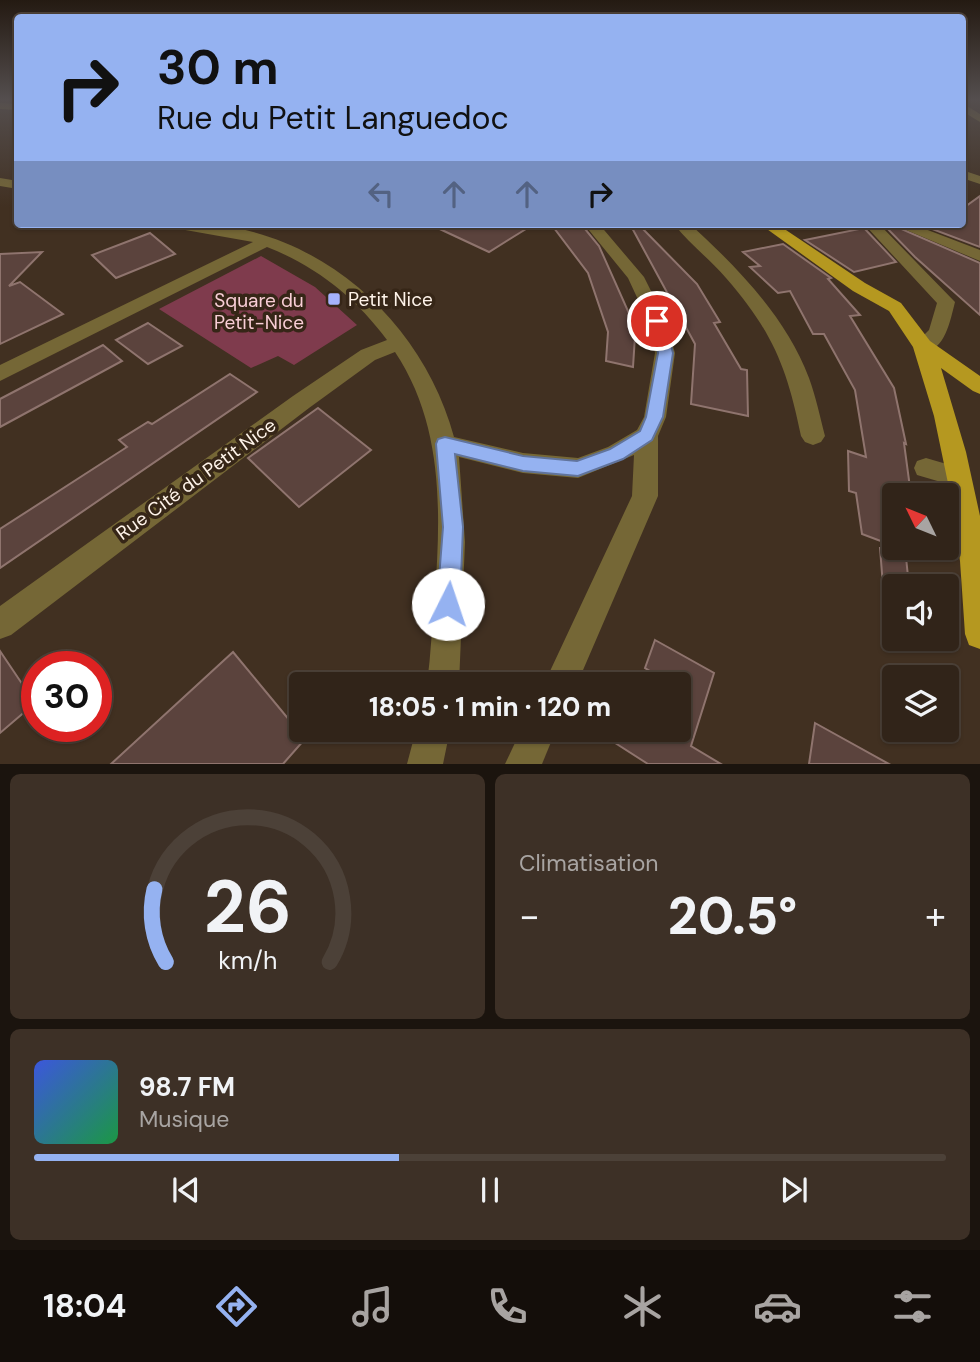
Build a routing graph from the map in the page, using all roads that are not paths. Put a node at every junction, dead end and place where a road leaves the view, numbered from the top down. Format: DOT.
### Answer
graph roads {
  1 [pos="190,228"];
  2 [pos="223,228"];
  3 [pos="594,228"];
  4 [pos="685,228"];
  5 [pos="773,228"];
  6 [pos="876,228"];
  7 [pos="909,228"];
  8 [pos="266,242"];
  9 [pos="980,257"];
  10 [pos="917,338"];
  11 [pos="398,343"];
  12 [pos="0,374"];
  13 [pos="980,386"];
  14 [pos="646,436"];
  15 [pos="813,436"];
  16 [pos="445,444"];
  17 [pos="926,468"];
  18 [pos="958,477"];
  19 [pos="0,624"];
  20 [pos="980,634"];
  21 [pos="444,672"];
  22 [pos="565,672"];
  23 [pos="430,742"];
  24 [pos="533,742"];
  25 [pos="425,764"];
  26 [pos="523,764"];
  1 -- 2 [label="street"];
  2 -- 8 [label="street"];
  3 -- 14 [label="street"];
  4 -- 15 [label="street"];
  5 -- 10 [label="main road"];
  6 -- 10 [label="street"];
  7 -- 9 [label="street"];
  8 -- 11 [label="street"];
  8 -- 12 [label="street"];
  10 -- 13 [label="main road"];
  10 -- 18 [label="main road"];
  11 -- 16 [label="street"];
  11 -- 19 [label="street, Rue Cité du Petit Nice"];
  14 -- 16 [label="street"];
  14 -- 22 [label="street"];
  16 -- 21 [label="street"];
  17 -- 18 [label="street"];
  18 -- 20 [label="main road"];
  23 -- 25 [label="street"];
  24 -- 26 [label="street"];
}
